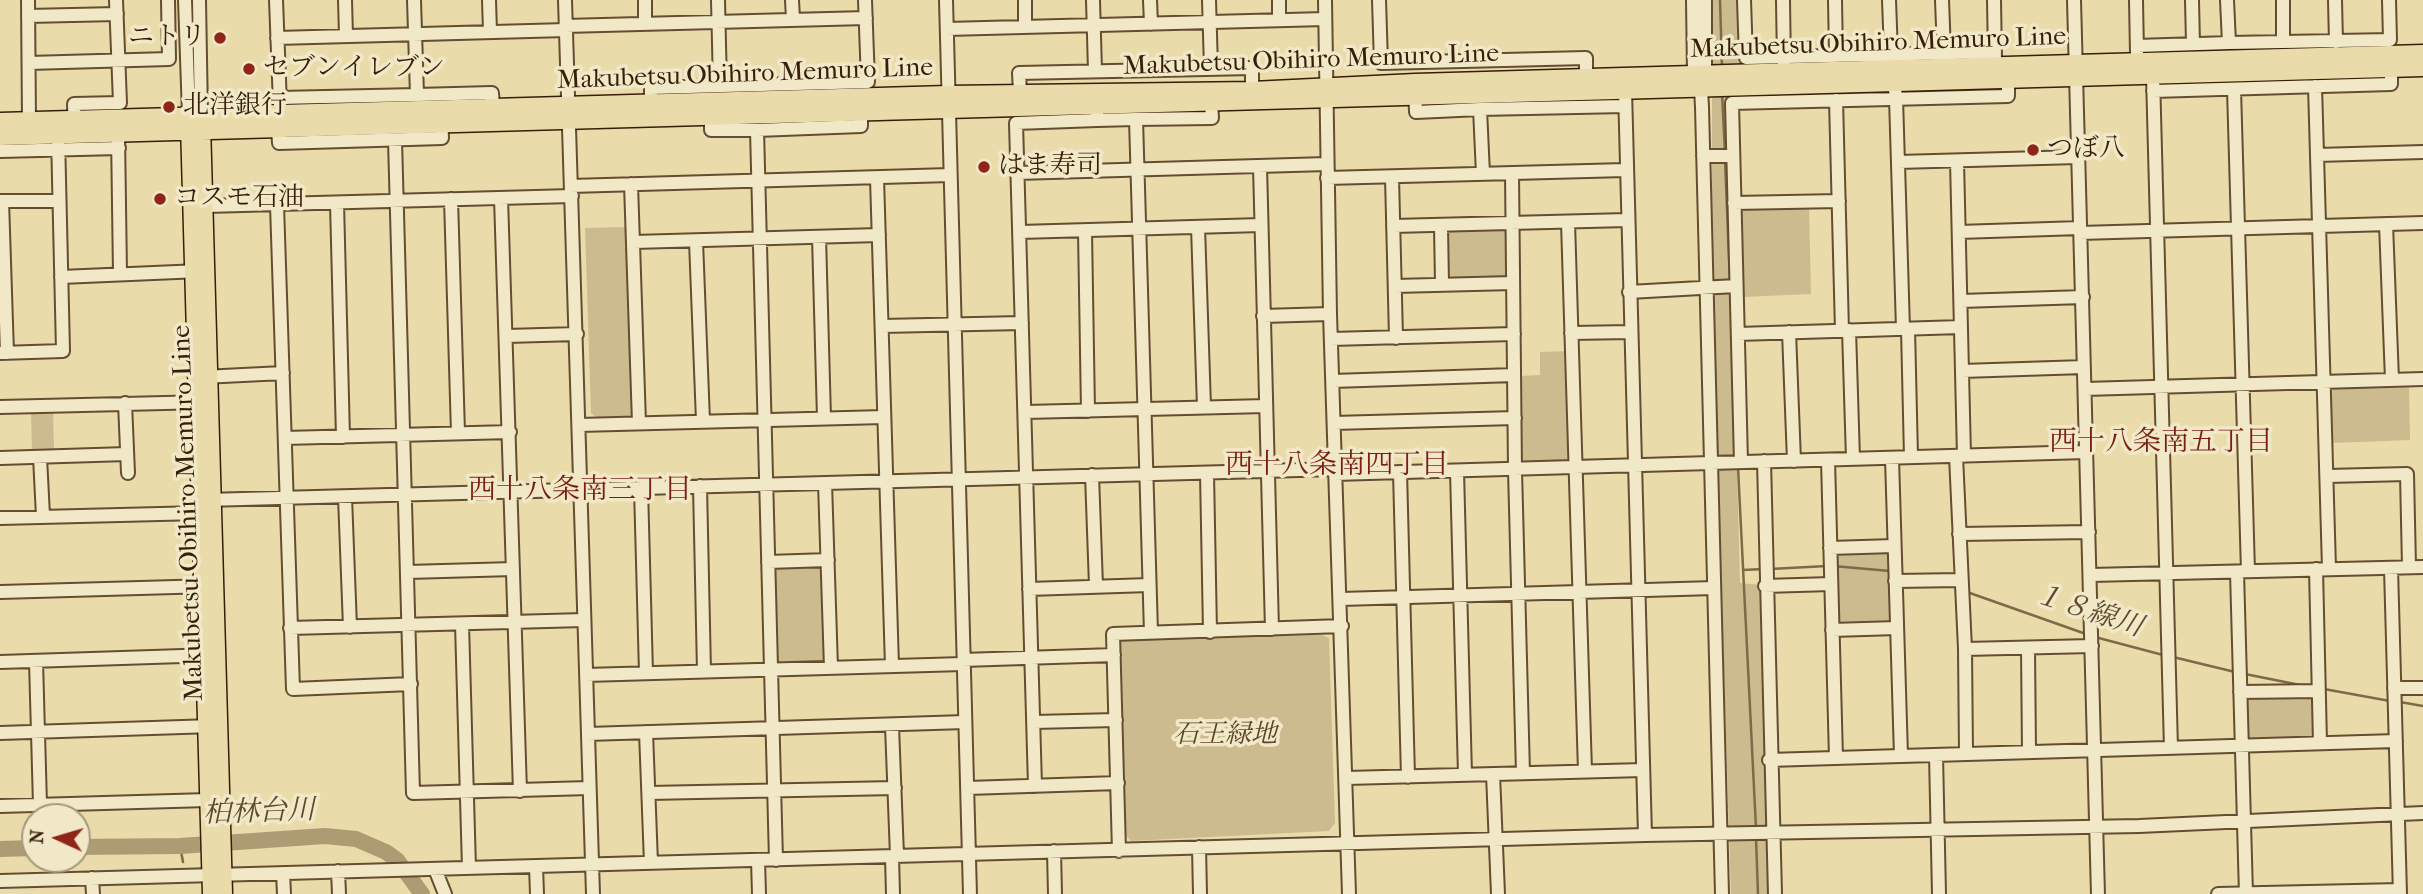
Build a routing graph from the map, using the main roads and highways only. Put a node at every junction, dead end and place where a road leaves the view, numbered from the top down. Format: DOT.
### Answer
graph roads {
  1 [pos="2423,53"];
  2 [pos="2390,54"];
  3 [pos="2262,65"];
  4 [pos="2423,68"];
  5 [pos="1894,76"];
  6 [pos="1701,79"];
  7 [pos="1587,84"];
  8 [pos="1415,89"];
  9 [pos="1252,95"];
  10 [pos="823,98"];
  11 [pos="1097,106"];
  12 [pos="711,109"];
  13 [pos="332,112"];
  14 [pos="569,112"];
  15 [pos="195,115"];
  16 [pos="441,116"];
  17 [pos="0,121"];
  18 [pos="75,127"];
  19 [pos="196,132"];
  20 [pos="0,137"];
  21 [pos="200,271"];
  22 [pos="213,726"];
  23 [pos="216,836"];
  24 [pos="217,869"];
  25 [pos="211,894"];
  26 [pos="224,894"];
  1 -- 2 [label="main road, Makubetsu Obihiro Memuro Line"];
  2 -- 3 [label="main road, Makubetsu Obihiro Memuro Line"];
  2 -- 4 [label="main road, Makubetsu Obihiro Memuro Line"];
  3 -- 5 [label="main road, Makubetsu Obihiro Memuro Line"];
  3 -- 5 [label="main road, Makubetsu Obihiro Memuro Line"];
  5 -- 6 [label="main road, Makubetsu Obihiro Memuro Line"];
  6 -- 7 [label="main road, Makubetsu Obihiro Memuro Line"];
  6 -- 7 [label="main road, Makubetsu Obihiro Memuro Line"];
  7 -- 8 [label="main road, Makubetsu Obihiro Memuro Line"];
  7 -- 8 [label="main road, Makubetsu Obihiro Memuro Line"];
  8 -- 9 [label="main road, Makubetsu Obihiro Memuro Line"];
  9 -- 11 [label="main road, Makubetsu Obihiro Memuro Line"];
  9 -- 11 [label="main road, Makubetsu Obihiro Memuro Line"];
  10 -- 11 [label="main road, Makubetsu Obihiro Memuro Line"];
  10 -- 11 [label="main road, Makubetsu Obihiro Memuro Line"];
  10 -- 12 [label="main road, Makubetsu Obihiro Memuro Line"];
  12 -- 14 [label="main road, Makubetsu Obihiro Memuro Line"];
  12 -- 14 [label="main road, Makubetsu Obihiro Memuro Line"];
  13 -- 15 [label="main road, Makubetsu Obihiro Memuro Line"];
  13 -- 16 [label="main road, Makubetsu Obihiro Memuro Line"];
  13 -- 19 [label="main road, Makubetsu Obihiro Memuro Line"];
  14 -- 16 [label="main road, Makubetsu Obihiro Memuro Line"];
  14 -- 16 [label="main road, Makubetsu Obihiro Memuro Line"];
  15 -- 18 [label="main road"];
  15 -- 19 [label="main road, Makubetsu Obihiro Memuro Line"];
  17 -- 18 [label="main road"];
  18 -- 19 [label="main road"];
  18 -- 20 [label="main road"];
  19 -- 21 [label="main road, Makubetsu Obihiro Memuro Line"];
  19 -- 21 [label="main road, Makubetsu Obihiro Memuro Line"];
  21 -- 22 [label="main road, Makubetsu Obihiro Memuro Line"];
  22 -- 23 [label="main road, Makubetsu Obihiro Memuro Line"];
  22 -- 23 [label="main road, Makubetsu Obihiro Memuro Line"];
  23 -- 24 [label="main road, Makubetsu Obihiro Memuro Line"];
  24 -- 25 [label="main road, Makubetsu Obihiro Memuro Line"];
  24 -- 26 [label="main road, Makubetsu Obihiro Memuro Line"];
}
